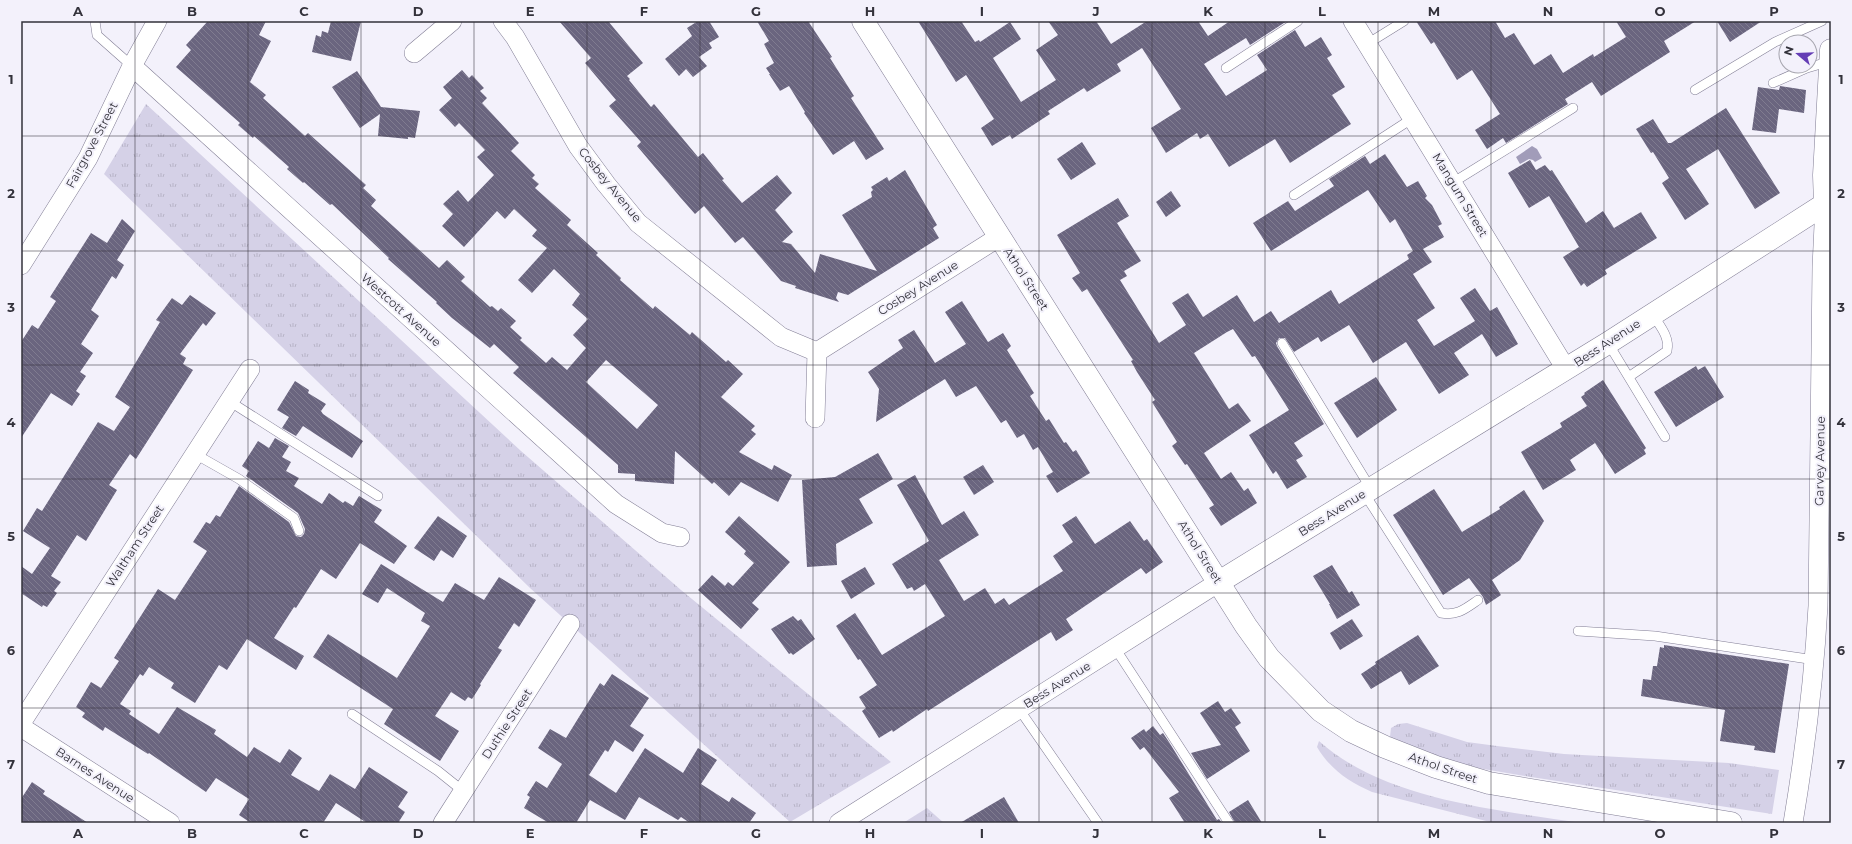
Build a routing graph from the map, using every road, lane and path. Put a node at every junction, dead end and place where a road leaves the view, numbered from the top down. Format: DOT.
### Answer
graph roads {
  1 [pos="94,21"];
  2 [pos="157,21"];
  3 [pos="452,21"];
  4 [pos="503,21"];
  5 [pos="863,21"];
  6 [pos="1298,21"];
  7 [pos="1353,21"];
  8 [pos="1404,21"];
  9 [pos="1822,21"];
  10 [pos="1367,44"];
  11 [pos="1831,51"];
  12 [pos="414,53"];
  13 [pos="1830,61"];
  14 [pos="132,66"];
  15 [pos="1226,68"];
  16 [pos="1773,83"];
  17 [pos="1695,90"];
  18 [pos="1572,108"];
  19 [pos="1412,118"];
  20 [pos="1452,183"];
  21 [pos="1294,195"];
  22 [pos="1828,203"];
  23 [pos="999,237"];
  24 [pos="21,265"];
  25 [pos="1652,314"];
  26 [pos="1608,343"];
  27 [pos="1282,344"];
  28 [pos="817,352"];
  29 [pos="250,369"];
  30 [pos="1566,369"];
  31 [pos="1630,376"];
  32 [pos="229,401"];
  33 [pos="814,418"];
  34 [pos="1665,437"];
  35 [pos="195,454"];
  36 [pos="1368,491"];
  37 [pos="378,496"];
  38 [pos="300,531"];
  39 [pos="680,537"];
  40 [pos="1219,582"];
  41 [pos="1478,600"];
  42 [pos="570,624"];
  43 [pos="1578,631"];
  44 [pos="1115,648"];
  45 [pos="1815,660"];
  46 [pos="1019,709"];
  47 [pos="352,714"];
  48 [pos="21,723"];
  49 [pos="21,727"];
  50 [pos="463,791"];
  51 [pos="170,823"];
  52 [pos="443,823"];
  53 [pos="839,823"];
  54 [pos="1098,823"];
  55 [pos="1229,823"];
  56 [pos="1731,823"];
  57 [pos="1793,823"];
  1 -- 14 [label="lane"];
  2 -- 14 [label="street, Fairgrove Street"];
  3 -- 12 [label="street"];
  4 -- 28 [label="street, Cosbey Avenue"];
  5 -- 23 [label="street, Athol Street"];
  6 -- 15 [label="lane"];
  7 -- 10 [label="street, Mangum Street"];
  8 -- 10 [label="lane"];
  9 -- 17 [label="lane"];
  10 -- 19 [label="street, Mangum Street"];
  11 -- 13 [label="street, Garvey Avenue"];
  13 -- 16 [label="lane"];
  13 -- 22 [label="street, Garvey Avenue"];
  14 -- 24 [label="street, Fairgrove Street"];
  14 -- 39 [label="street, Westcott Avenue"];
  18 -- 20 [label="lane"];
  19 -- 20 [label="street, Mangum Street"];
  19 -- 21 [label="lane"];
  20 -- 30 [label="street, Mangum Street"];
  22 -- 25 [label="street, Bess Avenue"];
  22 -- 45 [label="street, Garvey Avenue"];
  23 -- 28 [label="street, Cosbey Avenue"];
  23 -- 40 [label="street, Athol Street"];
  25 -- 26 [label="street, Bess Avenue"];
  25 -- 31 [label="lane"];
  26 -- 30 [label="street, Bess Avenue"];
  26 -- 31 [label="lane"];
  27 -- 36 [label="lane"];
  28 -- 33 [label="street"];
  29 -- 32 [label="street, Waltham Street"];
  30 -- 36 [label="street, Bess Avenue"];
  31 -- 34 [label="lane"];
  32 -- 35 [label="street, Waltham Street"];
  32 -- 37 [label="lane"];
  35 -- 38 [label="lane"];
  35 -- 48 [label="street, Waltham Street"];
  36 -- 40 [label="street, Bess Avenue"];
  36 -- 41 [label="lane"];
  40 -- 44 [label="street, Bess Avenue"];
  40 -- 56 [label="street, Athol Street"];
  42 -- 50 [label="street, Duthie Street"];
  43 -- 45 [label="lane"];
  44 -- 46 [label="street, Bess Avenue"];
  44 -- 55 [label="lane"];
  45 -- 57 [label="street, Garvey Avenue"];
  46 -- 53 [label="street, Bess Avenue"];
  46 -- 54 [label="lane"];
  47 -- 50 [label="lane"];
  49 -- 51 [label="street, Barnes Avenue"];
  50 -- 52 [label="street, Duthie Street"];
}
